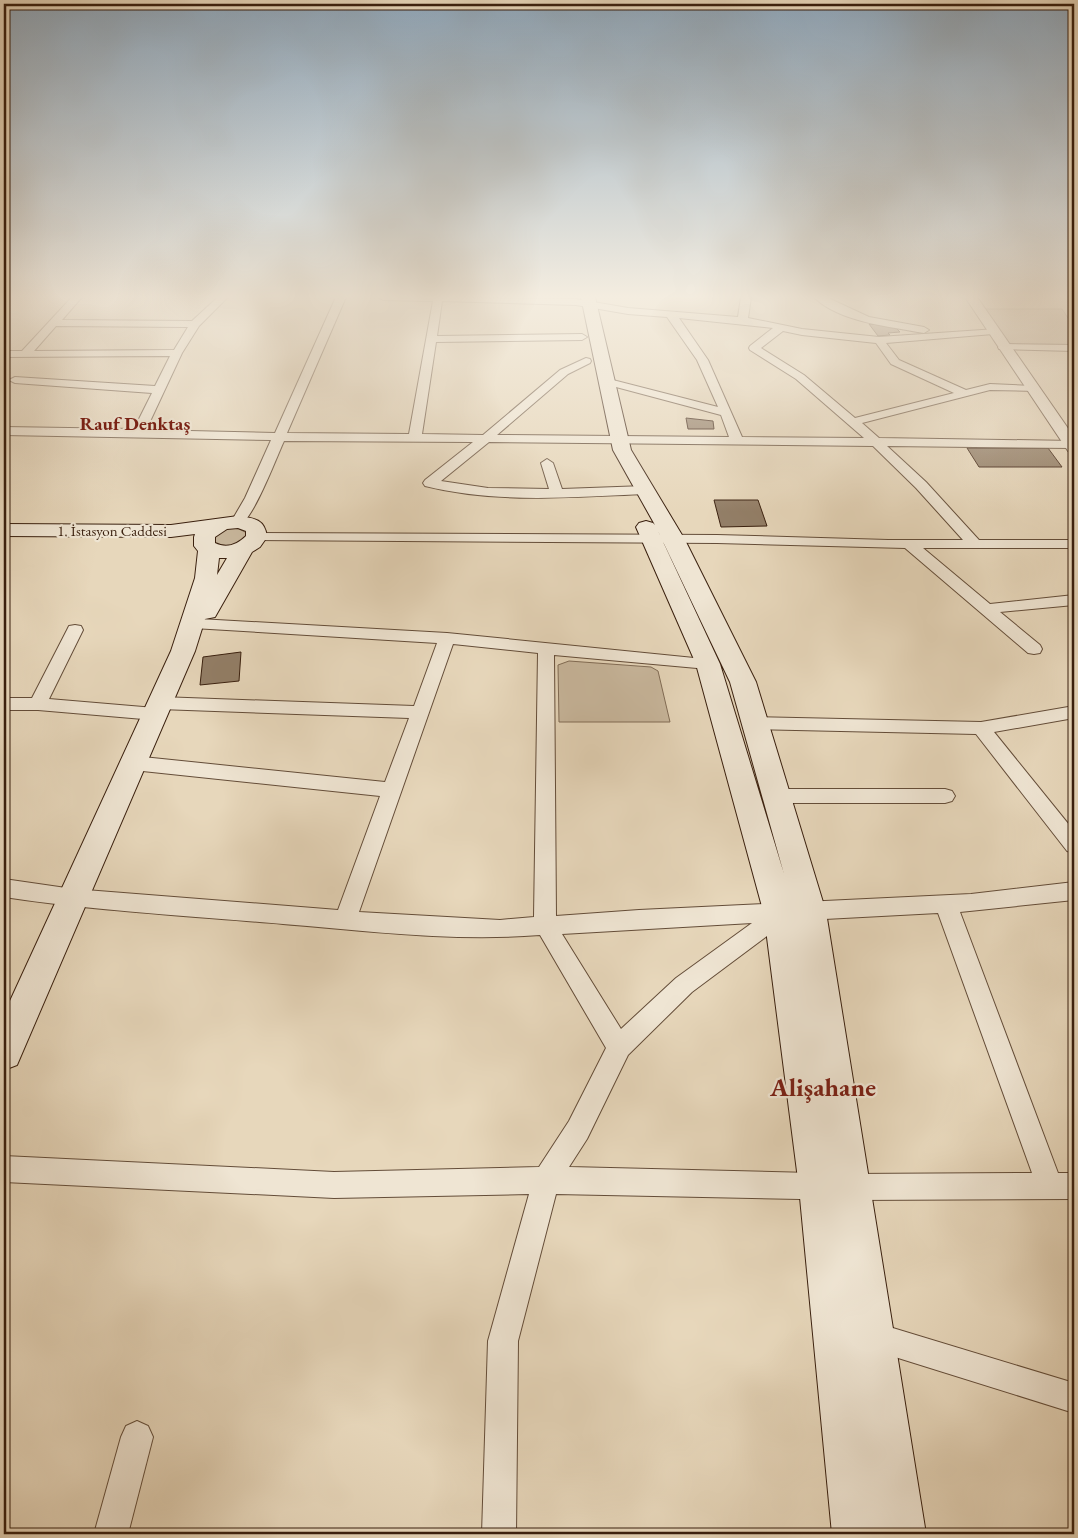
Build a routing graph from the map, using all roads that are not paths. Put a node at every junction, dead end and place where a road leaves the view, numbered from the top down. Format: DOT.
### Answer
graph roads {
  1 [pos="169,369"];
  2 [pos="309,369"];
  3 [pos="426,369"];
  4 [pos="570,369"];
  5 [pos="588,369"];
  6 [pos="602,369"];
  7 [pos="709,369"];
  8 [pos="787,369"];
  9 [pos="910,369"];
  10 [pos="1019,369"];
  11 [pos="15,380"];
  12 [pos="605,381"];
  13 [pos="1033,389"];
  14 [pos="158,390"];
  15 [pos="967,394"];
  16 [pos="726,413"];
  17 [pos="852,422"];
  18 [pos="605,430"];
  19 [pos="4,431"];
  20 [pos="138,433"];
  21 [pos="279,437"];
  22 [pos="415,438"];
  23 [pos="486,438"];
  24 [pos="1071,439"];
  25 [pos="737,442"];
  26 [pos="877,443"];
  27 [pos="547,463"];
  28 [pos="636,490"];
  29 [pos="557,494"];
  30 [pos="228,523"];
  31 [pos="4,530"];
  32 [pos="4,539"];
  33 [pos="663,540"];
  34 [pos="250,543"];
  35 [pos="909,544"];
  36 [pos="975,544"];
  37 [pos="1074,544"];
  38 [pos="207,547"];
  39 [pos="1074,600"];
  40 [pos="987,609"];
  41 [pos="199,624"];
  42 [pos="75,630"];
  43 [pos="447,638"];
  44 [pos="546,649"];
  45 [pos="1034,649"];
  46 [pos="183,652"];
  47 [pos="708,664"];
  48 [pos="4,704"];
  49 [pos="38,704"];
  50 [pos="157,708"];
  51 [pos="420,712"];
  52 [pos="1074,712"];
  53 [pos="755,723"];
  54 [pos="981,728"];
  55 [pos="133,763"];
  56 [pos="392,790"];
  57 [pos="777,796"];
  58 [pos="945,796"];
  59 [pos="1074,845"];
  60 [pos="4,888"];
  61 [pos="1074,891"];
  62 [pos="73,898"];
  63 [pos="946,905"];
  64 [pos="795,913"];
  65 [pos="345,920"];
  66 [pos="545,926"];
  67 [pos="619,1047"];
  68 [pos="4,1053"];
  69 [pos="4,1169"];
  70 [pos="546,1180"];
  71 [pos="1062,1186"];
  72 [pos="835,1187"];
  73 [pos="873,1337"];
  74 [pos="1074,1398"];
  75 [pos="137,1437"];
  76 [pos="111,1534"];
  77 [pos="499,1534"];
  78 [pos="857,1534"];
  79 [pos="902,1534"];
  1 -- 14 [label="street"];
  2 -- 21 [label="street"];
  3 -- 22 [label="street"];
  4 -- 23 [label="street"];
  5 -- 18 [label="main road"];
  6 -- 12 [label="main road"];
  7 -- 16 [label="street"];
  8 -- 17 [label="street"];
  9 -- 15 [label="street"];
  10 -- 13 [label="street"];
  11 -- 14 [label="street"];
  12 -- 16 [label="street"];
  12 -- 18 [label="main road"];
  13 -- 15 [label="street"];
  13 -- 24 [label="street"];
  14 -- 20 [label="street"];
  15 -- 17 [label="street"];
  16 -- 25 [label="street"];
  17 -- 26 [label="street"];
  18 -- 23 [label="street"];
  18 -- 25 [label="street"];
  18 -- 28 [label="main road"];
  19 -- 20 [label="street"];
  20 -- 21 [label="street"];
  21 -- 22 [label="street"];
  21 -- 30 [label="street"];
  22 -- 23 [label="street"];
  23 -- 29 [label="street"];
  24 -- 26 [label="street"];
  25 -- 26 [label="street"];
  26 -- 36 [label="street"];
  27 -- 29 [label="street"];
  28 -- 29 [label="street"];
  28 -- 33 [label="main road"];
  30 -- 31 [label="main road, 1. İstasyon Caddesi"];
  30 -- 34 [label="main road"];
  30 -- 38 [label="main road"];
  32 -- 38 [label="main road, 1. İstasyon Caddesi"];
  33 -- 34 [label="street"];
  33 -- 35 [label="street"];
  33 -- 47 [label="main road"];
  33 -- 53 [label="main road"];
  34 -- 38 [label="main road, 1. İstasyon Caddesi"];
  34 -- 41 [label="main road"];
  35 -- 36 [label="street"];
  35 -- 40 [label="street"];
  36 -- 37 [label="street"];
  38 -- 46 [label="main road"];
  39 -- 40 [label="street"];
  40 -- 45 [label="street"];
  41 -- 43 [label="street"];
  41 -- 46 [label="main road"];
  42 -- 49 [label="street"];
  43 -- 44 [label="street"];
  43 -- 51 [label="street"];
  44 -- 47 [label="street"];
  44 -- 66 [label="street"];
  46 -- 50 [label="main road"];
  47 -- 64 [label="main road"];
  48 -- 49 [label="street"];
  49 -- 50 [label="street"];
  50 -- 51 [label="street"];
  50 -- 55 [label="main road"];
  51 -- 56 [label="street"];
  52 -- 54 [label="street"];
  53 -- 54 [label="street"];
  53 -- 57 [label="main road"];
  54 -- 59 [label="street"];
  55 -- 56 [label="street"];
  55 -- 62 [label="main road"];
  56 -- 65 [label="street"];
  57 -- 58 [label="street"];
  57 -- 64 [label="main road"];
  60 -- 62 [label="street"];
  61 -- 63 [label="street"];
  62 -- 65 [label="street"];
  62 -- 68 [label="main road"];
  63 -- 64 [label="street"];
  63 -- 71 [label="street"];
  64 -- 66 [label="street"];
  64 -- 67 [label="street"];
  64 -- 72 [label="main road"];
  65 -- 66 [label="street"];
  66 -- 67 [label="street"];
  67 -- 70 [label="street"];
  69 -- 70 [label="street"];
  70 -- 72 [label="street"];
  70 -- 77 [label="street"];
  71 -- 72 [label="street"];
  72 -- 73 [label="main road"];
  72 -- 78 [label="main road"];
  73 -- 74 [label="street"];
  73 -- 79 [label="main road"];
  75 -- 76 [label="street"];
}
